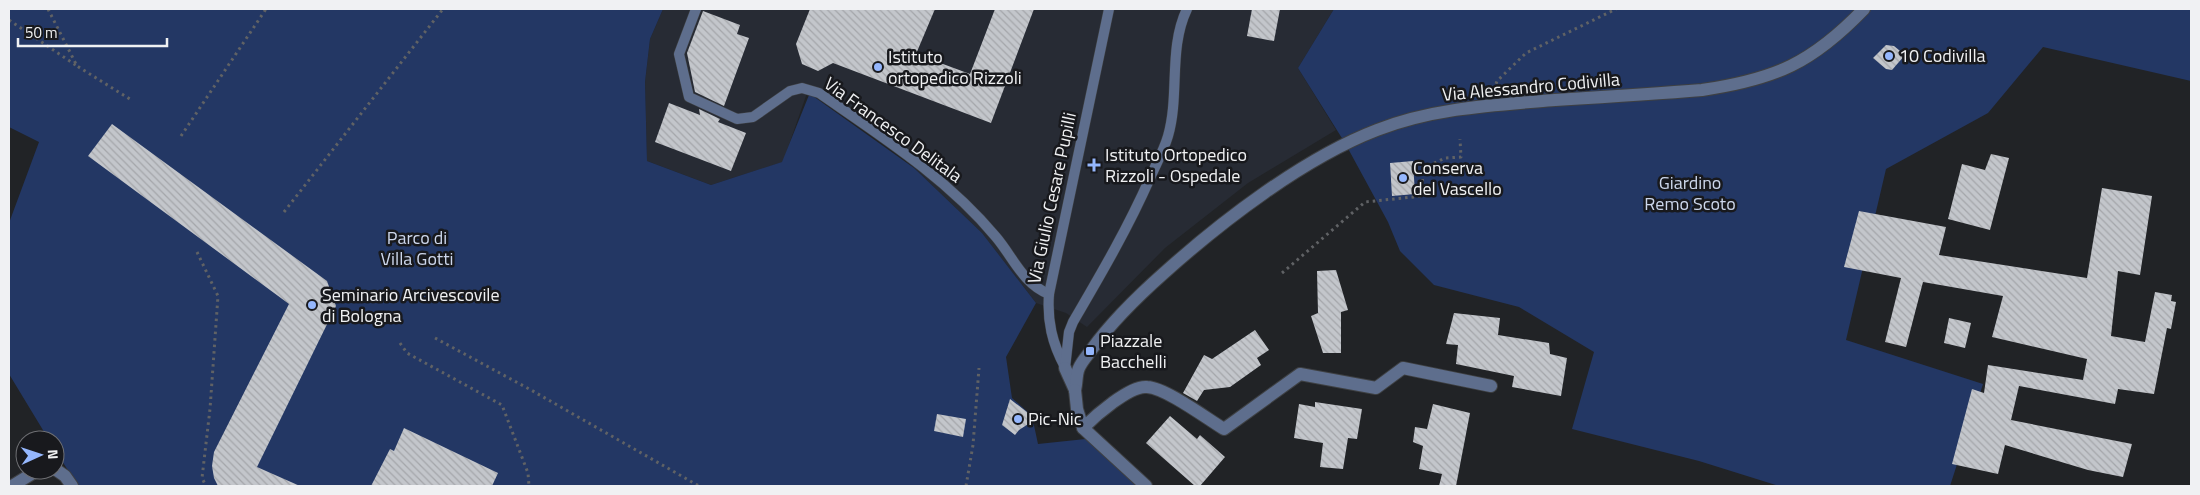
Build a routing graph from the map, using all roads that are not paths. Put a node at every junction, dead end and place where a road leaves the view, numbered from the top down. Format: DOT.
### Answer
graph roads {
  1 [pos="696,9"];
  2 [pos="1109,9"];
  3 [pos="1187,9"];
  4 [pos="1864,9"];
  5 [pos="1049,294"];
  6 [pos="1065,368"];
  7 [pos="1491,386"];
  8 [pos="1076,390"];
  9 [pos="1083,428"];
  10 [pos="1146,486"];
  1 -- 5 [label="lane, Via Francesco Delitala"];
  2 -- 5 [label="lane, Via Giulio Cesare Pupilli"];
  3 -- 6 [label="lane"];
  4 -- 8 [label="street, Via Alessandro Codivilla"];
  5 -- 6 [label="lane, Via Giulio Cesare Pupilli"];
  6 -- 8 [label="street, Via Giulio Cesare Pupilli"];
  7 -- 9 [label="street"];
  8 -- 9 [label="street"];
  9 -- 10 [label="street"];
}
